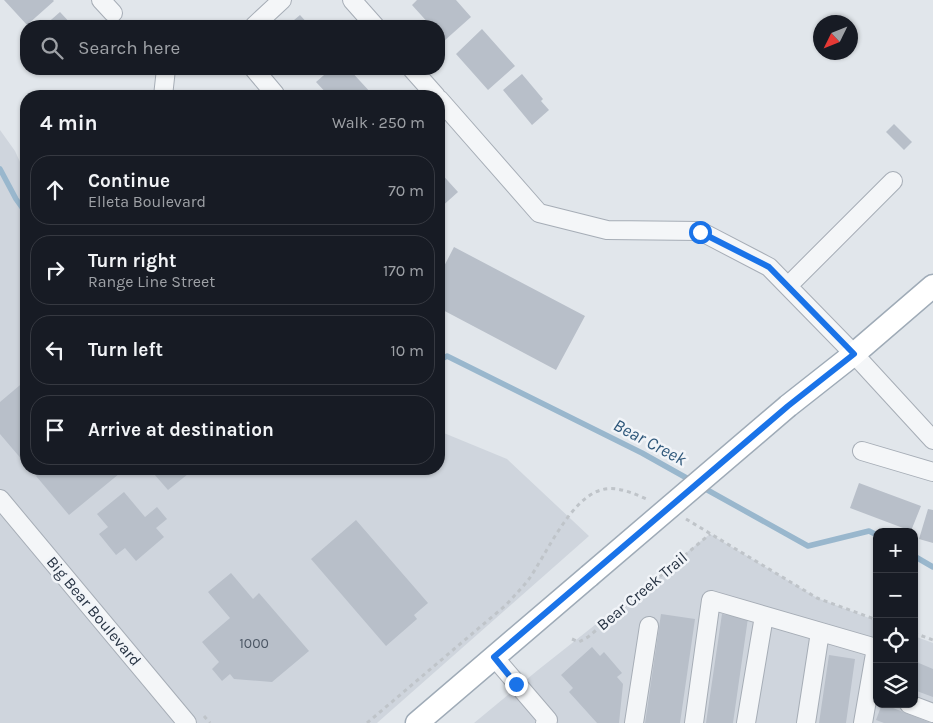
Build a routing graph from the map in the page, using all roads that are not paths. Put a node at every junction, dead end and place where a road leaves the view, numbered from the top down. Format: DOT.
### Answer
graph roads {
  1 [pos="282,0"];
  2 [pos="352,0"];
  3 [pos="260,20"];
  4 [pos="370,20"];
  5 [pos="165,75"];
  6 [pos="259,75"];
  7 [pos="417,75"];
  8 [pos="164,90"];
  9 [pos="272,90"];
  10 [pos="431,90"];
  11 [pos="445,106"];
  12 [pos="893,181"];
  13 [pos="788,286"];
  14 [pos="933,286"];
  15 [pos="854,354"];
  16 [pos="933,440"];
  17 [pos="862,451"];
  18 [pos="933,472"];
  19 [pos="0,499"];
  20 [pos="764,616"];
  21 [pos="649,626"];
  22 [pos="820,632"];
  23 [pos="494,657"];
  24 [pos="875,663"];
  25 [pos="873,690"];
  26 [pos="918,707"];
  27 [pos="933,713"];
  28 [pos="548,722"];
  29 [pos="187,723"];
  30 [pos="417,723"];
  31 [pos="634,723"];
  32 [pos="694,723"];
  33 [pos="746,723"];
  34 [pos="806,723"];
  35 [pos="863,723"];
  1 -- 3 [label="street"];
  2 -- 4 [label="street"];
  5 -- 8 [label="street"];
  6 -- 9 [label="street"];
  7 -- 10 [label="street"];
  11 -- 13 [label="street"];
  12 -- 13 [label="street"];
  13 -- 15 [label="street"];
  14 -- 15 [label="main road"];
  15 -- 16 [label="street"];
  15 -- 23 [label="main road, bridge"];
  17 -- 18 [label="street"];
  19 -- 29 [label="street, Big Bear Boulevard"];
  20 -- 22 [label="street"];
  20 -- 32 [label="street"];
  20 -- 33 [label="street"];
  21 -- 31 [label="street"];
  22 -- 24 [label="street"];
  22 -- 34 [label="street"];
  23 -- 28 [label="street"];
  23 -- 30 [label="main road"];
  25 -- 35 [label="street"];
  26 -- 27 [label="street"];
}
